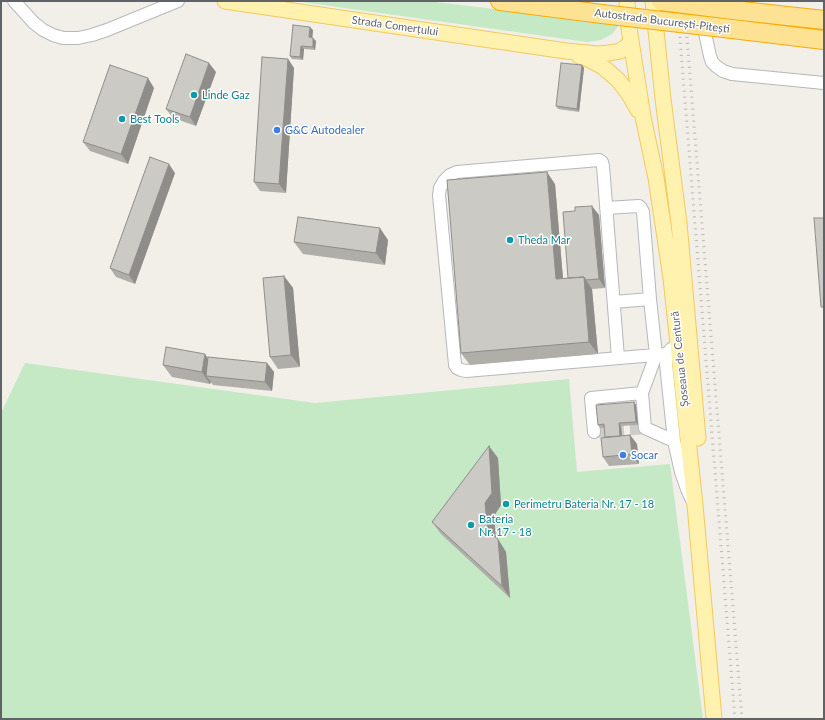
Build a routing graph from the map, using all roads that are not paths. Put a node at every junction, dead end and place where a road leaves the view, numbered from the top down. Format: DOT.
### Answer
graph roads {
  1 [pos="14,1"];
  2 [pos="178,1"];
  3 [pos="225,1"];
  4 [pos="500,1"];
  5 [pos="627,1"];
  6 [pos="653,1"];
  7 [pos="661,1"];
  8 [pos="702,1"];
  9 [pos="824,20"];
  10 [pos="824,40"];
  11 [pos="631,41"];
  12 [pos="566,51"];
  13 [pos="824,83"];
  14 [pos="643,117"];
  15 [pos="606,208"];
  16 [pos="650,299"];
  17 [pos="614,302"];
  18 [pos="678,340"];
  19 [pos="662,355"];
  20 [pos="618,358"];
  21 [pos="642,393"];
  22 [pos="594,432"];
  23 [pos="674,441"];
  24 [pos="695,505"];
  25 [pos="714,719"];
  26 [pos="725,719"];
  1 -- 2 [label="street"];
  3 -- 12 [label="main road, Strada Comerțului"];
  4 -- 10 [label="highway, Autostrada București-Pitești, bridge"];
  5 -- 11 [label="main road, Șoseaua de Centură"];
  6 -- 26 [label="main road, Șoseaua de Centură"];
  7 -- 9 [label="highway, Autostrada București-Pitești, bridge"];
  8 -- 13 [label="street"];
  11 -- 12 [label="main road"];
  11 -- 14 [label="main road, Șoseaua de Centură"];
  12 -- 14 [label="main road"];
  14 -- 18 [label="main road, Șoseaua de Centură"];
  15 -- 16 [label="street"];
  15 -- 17 [label="street"];
  15 -- 20 [label="street"];
  16 -- 17 [label="street"];
  16 -- 19 [label="street"];
  17 -- 20 [label="street"];
  18 -- 19 [label="street"];
  18 -- 24 [label="main road, Șoseaua de Centură"];
  19 -- 20 [label="street"];
  19 -- 21 [label="street"];
  19 -- 23 [label="street"];
  21 -- 22 [label="street"];
  21 -- 23 [label="street"];
  23 -- 24 [label="street"];
  24 -- 25 [label="main road, Șoseaua de Centură"];
}
